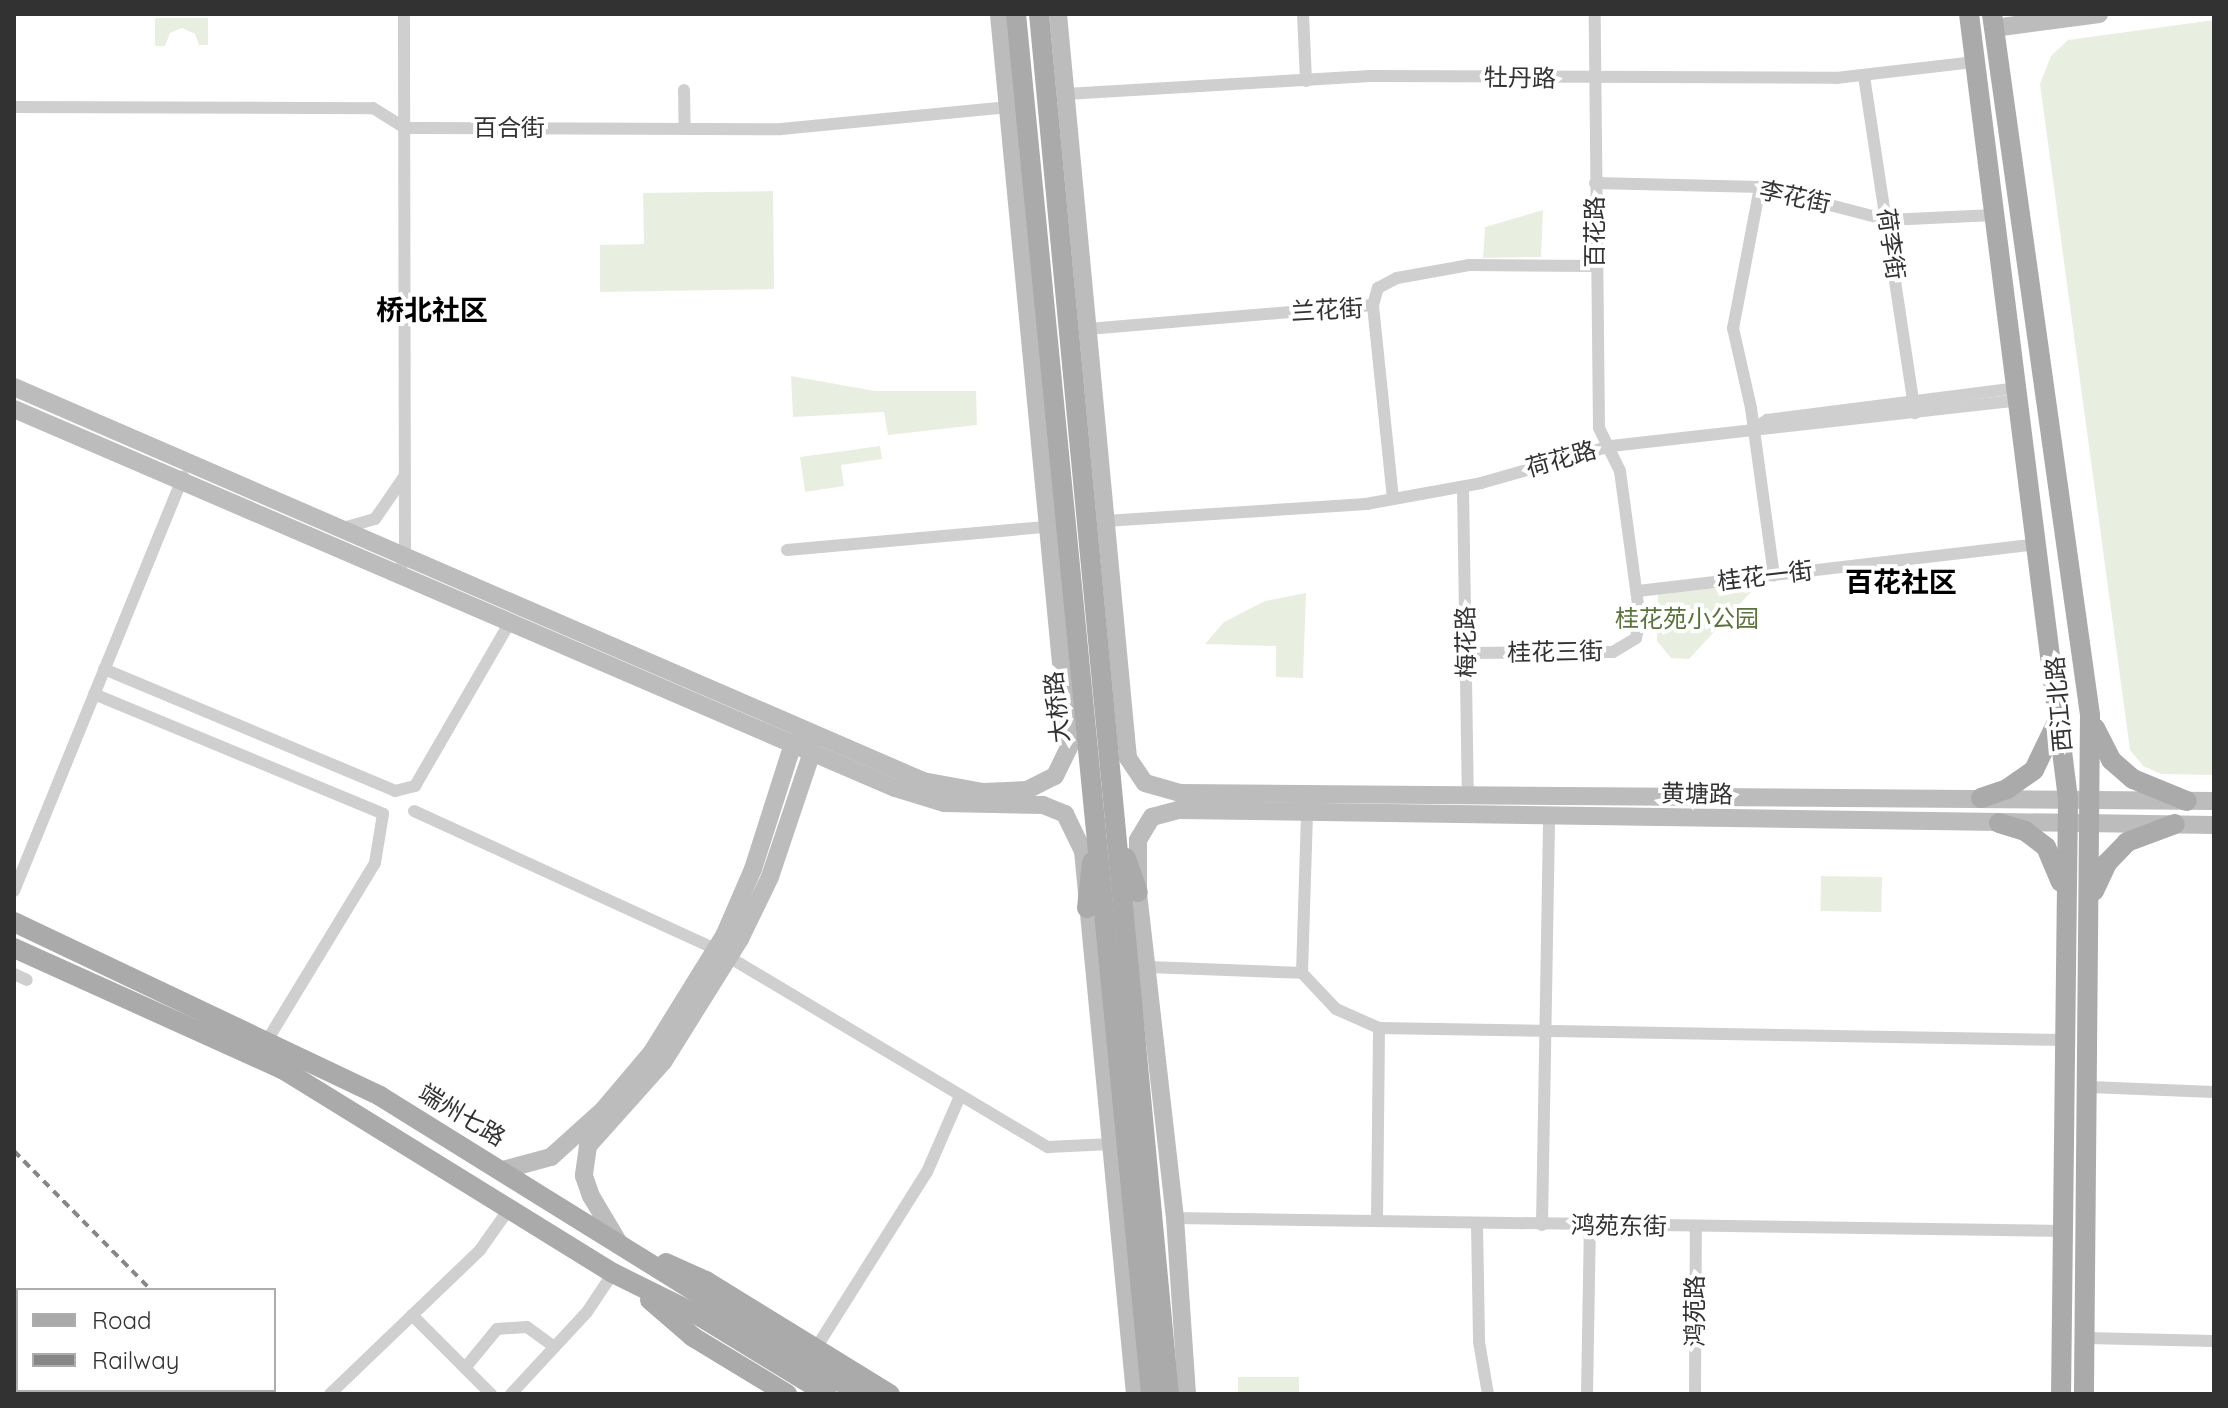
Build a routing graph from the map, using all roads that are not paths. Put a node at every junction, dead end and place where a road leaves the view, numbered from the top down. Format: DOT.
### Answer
graph roads {
  1 [pos="404,14"];
  2 [pos="999,14"];
  3 [pos="1016,14"];
  4 [pos="1039,14"];
  5 [pos="1047,14"];
  6 [pos="1058,14"];
  7 [pos="1303,14"];
  8 [pos="1595,14"];
  9 [pos="1969,14"];
  10 [pos="2099,14"];
  11 [pos="1993,21"];
  12 [pos="1063,58"];
  13 [pos="1975,62"];
  14 [pos="1864,76"];
  15 [pos="1594,79"];
  16 [pos="1306,81"];
  17 [pos="684,90"];
  18 [pos="1066,94"];
  19 [pos="14,107"];
  20 [pos="1009,107"];
  21 [pos="405,128"];
  22 [pos="685,129"];
  23 [pos="1027,132"];
  24 [pos="1595,183"];
  25 [pos="1760,187"];
  26 [pos="1018,215"];
  27 [pos="1994,215"];
  28 [pos="1888,220"];
  29 [pos="1594,266"];
  30 [pos="1373,305"];
  31 [pos="1088,329"];
  32 [pos="14,387"];
  33 [pos="2017,394"];
  34 [pos="1914,407"];
  35 [pos="14,409"];
  36 [pos="1096,417"];
  37 [pos="1754,429"];
  38 [pos="1611,446"];
  39 [pos="188,462"];
  40 [pos="405,474"];
  41 [pos="181,481"];
  42 [pos="1463,487"];
  43 [pos="1086,489"];
  44 [pos="1393,499"];
  45 [pos="1105,521"];
  46 [pos="1046,527"];
  47 [pos="340,529"];
  48 [pos="2036,544"];
  49 [pos="787,550"];
  50 [pos="401,565"];
  51 [pos="1774,575"];
  52 [pos="1638,591"];
  53 [pos="510,622"];
  54 [pos="1062,652"];
  55 [pos="1466,653"];
  56 [pos="2083,668"];
  57 [pos="104,669"];
  58 [pos="2054,675"];
  59 [pos="94,694"];
  60 [pos="1107,708"];
  61 [pos="2060,715"];
  62 [pos="2090,715"];
  63 [pos="809,733"];
  64 [pos="1086,737"];
  65 [pos="1126,738"];
  66 [pos="793,744"];
  67 [pos="812,752"];
  68 [pos="1468,796"];
  69 [pos="1981,798"];
  70 [pos="2068,799"];
  71 [pos="2092,800"];
  72 [pos="2187,801"];
  73 [pos="2214,801"];
  74 [pos="1180,802"];
  75 [pos="414,811"];
  76 [pos="1307,813"];
  77 [pos="1549,816"];
  78 [pos="1999,823"];
  79 [pos="2068,823"];
  80 [pos="2092,824"];
  81 [pos="2175,824"];
  82 [pos="2214,825"];
  83 [pos="1117,831"];
  84 [pos="1095,834"];
  85 [pos="14,891"];
  86 [pos="1138,892"];
  87 [pos="2064,895"];
  88 [pos="2089,902"];
  89 [pos="1087,908"];
  90 [pos="14,922"];
  91 [pos="1119,943"];
  92 [pos="2062,945"];
  93 [pos="2089,946"];
  94 [pos="14,948"];
  95 [pos="723,954"];
  96 [pos="1149,967"];
  97 [pos="1302,973"];
  98 [pos="14,974"];
  99 [pos="27,980"];
  100 [pos="1379,1028"];
  101 [pos="1544,1031"];
  102 [pos="268,1039"];
  103 [pos="2066,1040"];
  104 [pos="2089,1087"];
  105 [pos="2214,1092"];
  106 [pos="960,1096"];
  107 [pos="1111,1144"];
  108 [pos="503,1170"];
  109 [pos="511,1206"];
  110 [pos="1175,1218"];
  111 [pos="1377,1221"];
  112 [pos="1477,1224"];
  113 [pos="1542,1225"];
  114 [pos="1590,1226"];
  115 [pos="1696,1227"];
  116 [pos="2064,1231"];
  117 [pos="619,1243"];
  118 [pos="621,1278"];
  119 [pos="412,1315"];
  120 [pos="2086,1338"];
  121 [pos="2214,1341"];
  122 [pos="555,1347"];
  123 [pos="816,1348"];
  124 [pos="465,1368"];
  125 [pos="330,1394"];
  126 [pos="491,1394"];
  127 [pos="511,1394"];
  128 [pos="787,1394"];
  129 [pos="827,1394"];
  130 [pos="860,1394"];
  131 [pos="890,1394"];
  132 [pos="1135,1394"];
  133 [pos="1151,1394"];
  134 [pos="1169,1394"];
  135 [pos="1187,1394"];
  136 [pos="1488,1394"];
  137 [pos="1587,1394"];
  138 [pos="1695,1394"];
  139 [pos="2061,1394"];
  140 [pos="2084,1394"];
  1 -- 21 [label="street"];
  2 -- 20 [label="street"];
  3 -- 23 [label="main road, 大桥路"];
  4 -- 43 [label="main road, 大桥路"];
  5 -- 12 [label="street"];
  6 -- 12 [label="street"];
  7 -- 16 [label="street"];
  8 -- 15 [label="street, 百花路"];
  9 -- 13 [label="main road, 西江北路"];
  10 -- 11 [label="street"];
  11 -- 56 [label="main road, 西江北路"];
  12 -- 18 [label="street"];
  13 -- 14 [label="street, 牡丹路"];
  13 -- 27 [label="main road, 西江北路"];
  14 -- 15 [label="street, 牡丹路"];
  14 -- 28 [label="street, 荷李街"];
  15 -- 16 [label="street, 牡丹路"];
  15 -- 24 [label="street, 百花路"];
  16 -- 18 [label="street, 牡丹路"];
  17 -- 22 [label="street"];
  18 -- 31 [label="street"];
  19 -- 21 [label="street"];
  20 -- 22 [label="street, 百合街"];
  20 -- 26 [label="street"];
  21 -- 22 [label="street, 百合街"];
  21 -- 40 [label="street"];
  23 -- 26 [label="street"];
  23 -- 64 [label="main road, 大桥路"];
  24 -- 25 [label="street, 李花街"];
  24 -- 29 [label="street, 百花路"];
  25 -- 28 [label="street, 李花街"];
  25 -- 37 [label="street"];
  26 -- 46 [label="street"];
  27 -- 28 [label="street, 李花街"];
  27 -- 33 [label="main road, 西江北路"];
  28 -- 34 [label="street, 荷李街"];
  29 -- 30 [label="street"];
  29 -- 38 [label="street, 百花路"];
  30 -- 31 [label="street, 兰花街"];
  30 -- 44 [label="street, 兰花街"];
  31 -- 36 [label="street"];
  32 -- 39 [label="street"];
  33 -- 34 [label="street, 荷花路"];
  33 -- 48 [label="main road, 西江北路"];
  34 -- 37 [label="street, 荷花路"];
  35 -- 41 [label="street"];
  36 -- 43 [label="street"];
  36 -- 45 [label="street"];
  37 -- 38 [label="street, 荷花路"];
  37 -- 51 [label="street"];
  38 -- 42 [label="street, 荷花路"];
  38 -- 52 [label="street, 桂花三街"];
  39 -- 41 [label="street"];
  39 -- 47 [label="street"];
  40 -- 47 [label="street"];
  40 -- 50 [label="street"];
  41 -- 50 [label="street"];
  41 -- 57 [label="street"];
  42 -- 44 [label="street, 荷花路"];
  42 -- 55 [label="street, 梅花路"];
  43 -- 60 [label="main road, 大桥路"];
  44 -- 45 [label="street, 荷花路"];
  45 -- 65 [label="street"];
  46 -- 49 [label="street"];
  46 -- 54 [label="street"];
  47 -- 50 [label="street"];
  48 -- 51 [label="street, 桂花一街"];
  48 -- 58 [label="main road, 西江北路"];
  50 -- 53 [label="street"];
  50 -- 63 [label="street"];
  51 -- 52 [label="street, 桂花一街"];
  52 -- 55 [label="street, 桂花三街"];
  53 -- 57 [label="street"];
  53 -- 66 [label="street"];
  54 -- 63 [label="street"];
  54 -- 64 [label="street"];
  55 -- 68 [label="street, 梅花路"];
  56 -- 58 [label="main road"];
  56 -- 62 [label="main road, 西江北路"];
  57 -- 59 [label="street"];
  58 -- 61 [label="main road, 西江北路"];
  59 -- 85 [label="street"];
  59 -- 102 [label="street"];
  60 -- 65 [label="street"];
  60 -- 83 [label="main road, 大桥路"];
  61 -- 69 [label="main road"];
  61 -- 70 [label="main road, 西江北路"];
  62 -- 71 [label="main road, 西江北路"];
  62 -- 72 [label="main road"];
  63 -- 66 [label="street"];
  63 -- 67 [label="street"];
  64 -- 84 [label="main road, 大桥路"];
  65 -- 74 [label="street"];
  66 -- 67 [label="street"];
  66 -- 95 [label="street"];
  67 -- 89 [label="street"];
  67 -- 95 [label="street"];
  68 -- 69 [label="street, 黄塘路"];
  68 -- 74 [label="street, 黄塘路"];
  69 -- 70 [label="street, 黄塘路"];
  70 -- 71 [label="street, 黄塘路"];
  70 -- 79 [label="main road, 西江北路"];
  71 -- 72 [label="street, 黄塘路"];
  71 -- 80 [label="main road, 西江北路"];
  72 -- 73 [label="street, 黄塘路"];
  74 -- 76 [label="street, 黄塘路"];
  74 -- 86 [label="street"];
  75 -- 95 [label="street"];
  76 -- 77 [label="street, 黄塘路"];
  76 -- 97 [label="street"];
  77 -- 78 [label="street, 黄塘路"];
  77 -- 101 [label="street"];
  78 -- 79 [label="street, 黄塘路"];
  78 -- 87 [label="main road"];
  79 -- 80 [label="street, 黄塘路"];
  79 -- 87 [label="main road, 西江北路"];
  80 -- 81 [label="street, 黄塘路"];
  80 -- 88 [label="main road, 西江北路"];
  81 -- 82 [label="street, 黄塘路"];
  81 -- 88 [label="main road"];
  83 -- 86 [label="main road"];
  83 -- 91 [label="main road, 大桥路"];
  84 -- 89 [label="main road"];
  84 -- 91 [label="main road, 大桥路"];
  86 -- 96 [label="street"];
  87 -- 92 [label="main road, 西江北路"];
  88 -- 93 [label="main road, 西江北路"];
  89 -- 107 [label="street"];
  90 -- 102 [label="main road, 端州七路"];
  91 -- 133 [label="main road, 大桥路"];
  91 -- 134 [label="main road, 大桥路"];
  92 -- 93 [label="main road"];
  92 -- 103 [label="main road, 西江北路"];
  93 -- 104 [label="main road, 西江北路"];
  94 -- 109 [label="main road"];
  95 -- 106 [label="street"];
  95 -- 108 [label="street"];
  95 -- 117 [label="street"];
  96 -- 97 [label="street"];
  96 -- 110 [label="street"];
  97 -- 100 [label="street"];
  98 -- 99 [label="street"];
  100 -- 101 [label="street"];
  100 -- 111 [label="street"];
  101 -- 103 [label="street"];
  101 -- 113 [label="street"];
  102 -- 108 [label="main road, 端州七路"];
  103 -- 116 [label="main road, 西江北路"];
  104 -- 105 [label="street"];
  104 -- 120 [label="main road, 西江北路"];
  106 -- 107 [label="street"];
  106 -- 123 [label="street"];
  107 -- 132 [label="street"];
  108 -- 117 [label="main road, 端州七路"];
  109 -- 118 [label="main road"];
  109 -- 119 [label="street"];
  110 -- 111 [label="street, 鸿苑东街"];
  110 -- 135 [label="street"];
  111 -- 112 [label="street, 鸿苑东街"];
  112 -- 113 [label="street, 鸿苑东街"];
  112 -- 136 [label="street"];
  113 -- 114 [label="street, 鸿苑东街"];
  114 -- 115 [label="street, 鸿苑东街"];
  114 -- 137 [label="street"];
  115 -- 116 [label="street, 鸿苑东街"];
  115 -- 138 [label="street, 鸿苑路"];
  116 -- 139 [label="main road, 西江北路"];
  117 -- 123 [label="main road"];
  117 -- 130 [label="main road, 端州七路"];
  118 -- 122 [label="street"];
  118 -- 128 [label="main road"];
  118 -- 129 [label="main road"];
  119 -- 124 [label="street"];
  119 -- 125 [label="street"];
  120 -- 121 [label="street"];
  120 -- 140 [label="main road, 西江北路"];
  122 -- 124 [label="street"];
  122 -- 127 [label="street"];
  123 -- 131 [label="main road"];
  124 -- 126 [label="street"];
}
